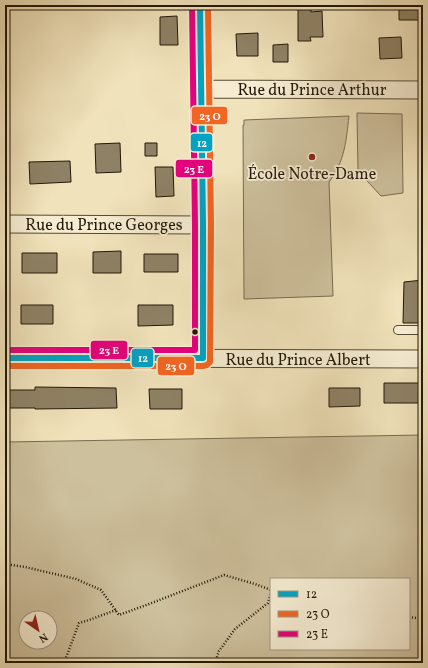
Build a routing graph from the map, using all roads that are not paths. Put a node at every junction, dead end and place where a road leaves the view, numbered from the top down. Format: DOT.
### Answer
graph roads {
  1 [pos="200,5"];
  2 [pos="200,89"];
  3 [pos="423,90"];
  4 [pos="5,224"];
  5 [pos="203,225"];
  6 [pos="398,330"];
  7 [pos="423,330"];
  8 [pos="5,358"];
  9 [pos="203,358"];
  10 [pos="423,359"];
  1 -- 2 [label="street"];
  2 -- 3 [label="street, Rue du Prince Arthur"];
  2 -- 5 [label="street"];
  4 -- 5 [label="street, Rue du Prince Georges"];
  5 -- 9 [label="street"];
  6 -- 7 [label="lane"];
  8 -- 9 [label="street, Rue du Prince Albert"];
  9 -- 10 [label="street, Rue du Prince Albert"];
}
